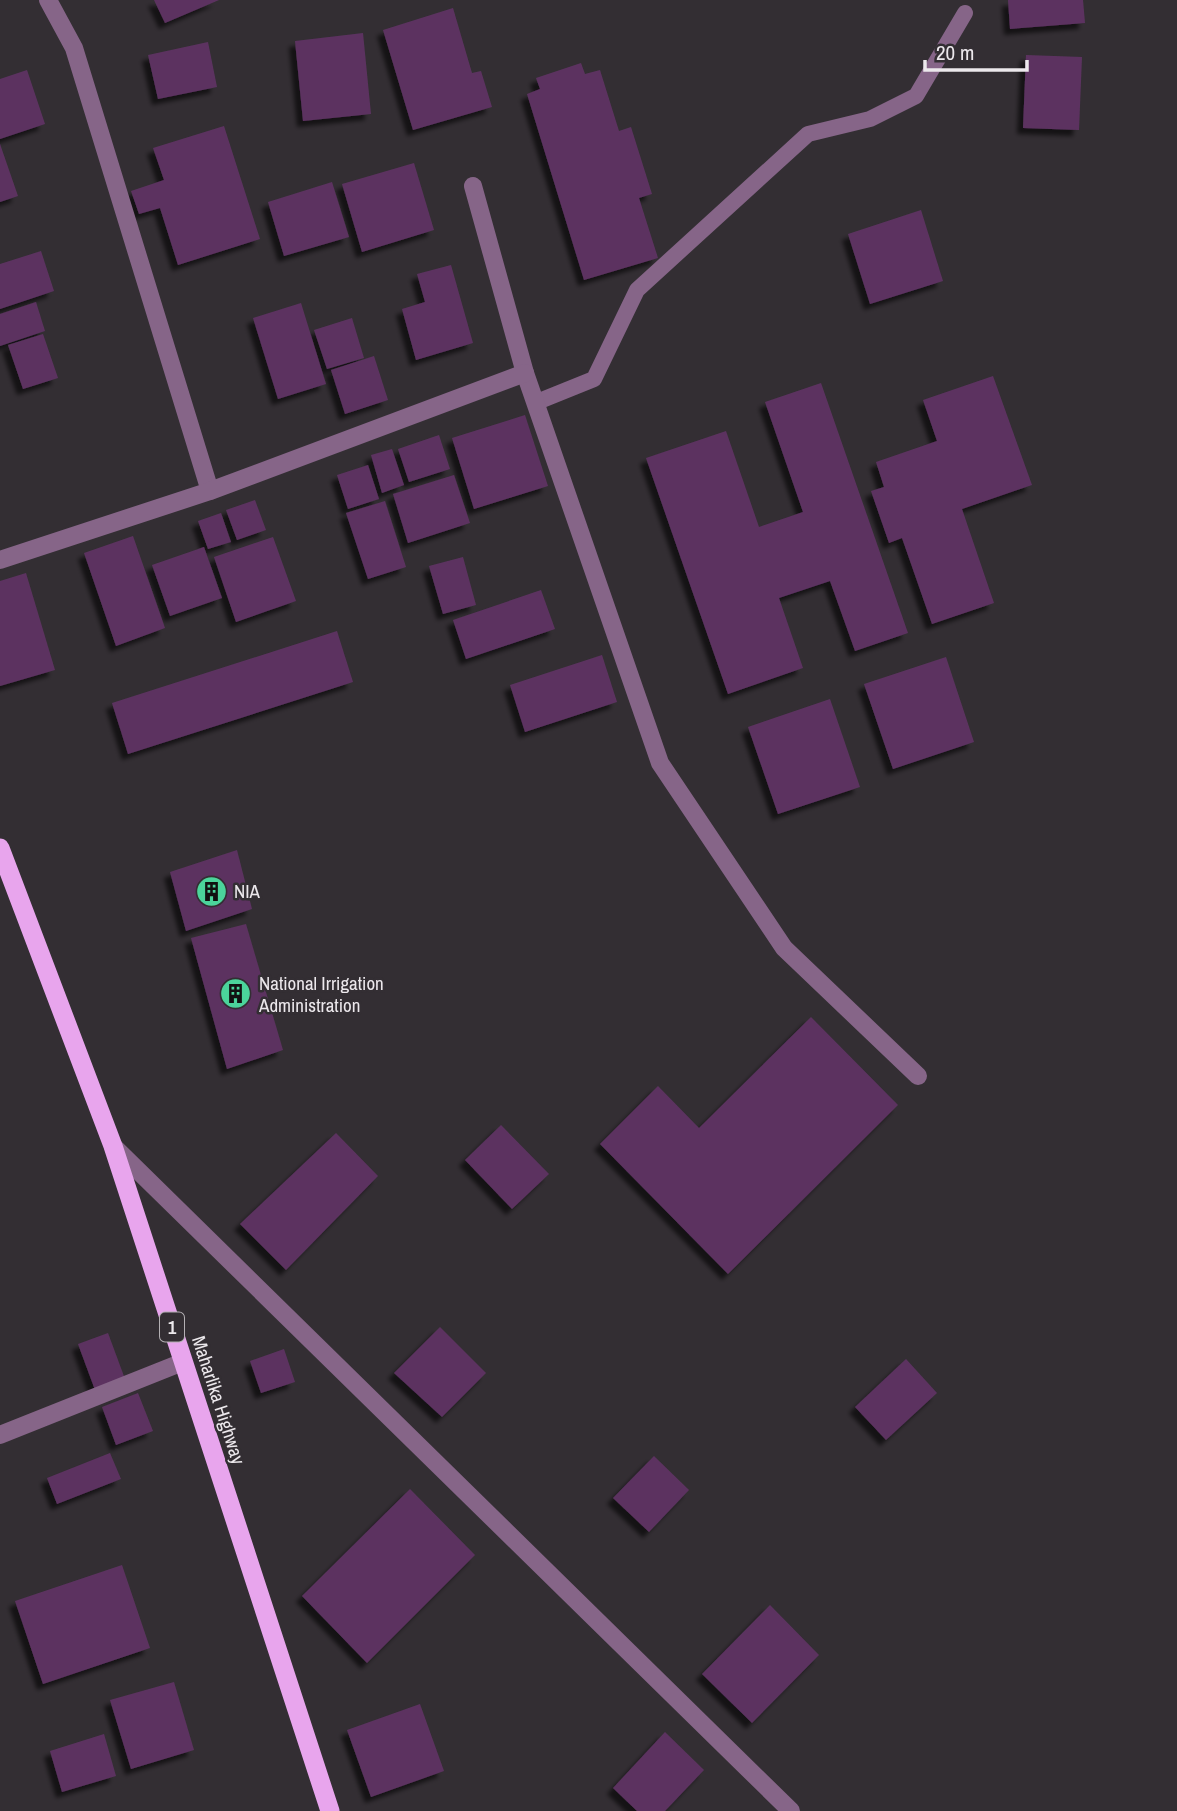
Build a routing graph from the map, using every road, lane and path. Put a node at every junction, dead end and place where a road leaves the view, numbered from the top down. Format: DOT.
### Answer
graph roads {
  1 [pos="48,0"];
  2 [pos="965,13"];
  3 [pos="473,186"];
  4 [pos="525,373"];
  5 [pos="537,402"];
  6 [pos="210,491"];
  7 [pos="0,560"];
  8 [pos="0,848"];
  9 [pos="918,1076"];
  10 [pos="113,1146"];
  11 [pos="183,1362"];
  12 [pos="0,1434"];
  13 [pos="330,1811"];
  14 [pos="791,1811"];
  1 -- 6 [label="street"];
  2 -- 5 [label="lane"];
  3 -- 4 [label="street"];
  4 -- 5 [label="street"];
  4 -- 6 [label="street"];
  5 -- 9 [label="street"];
  6 -- 7 [label="street"];
  8 -- 10 [label="highway, Maharlika Highway / 1"];
  10 -- 11 [label="highway, Maharlika Highway / 1"];
  10 -- 14 [label="street"];
  11 -- 12 [label="street"];
  11 -- 13 [label="highway, Maharlika Highway / 1"];
}
